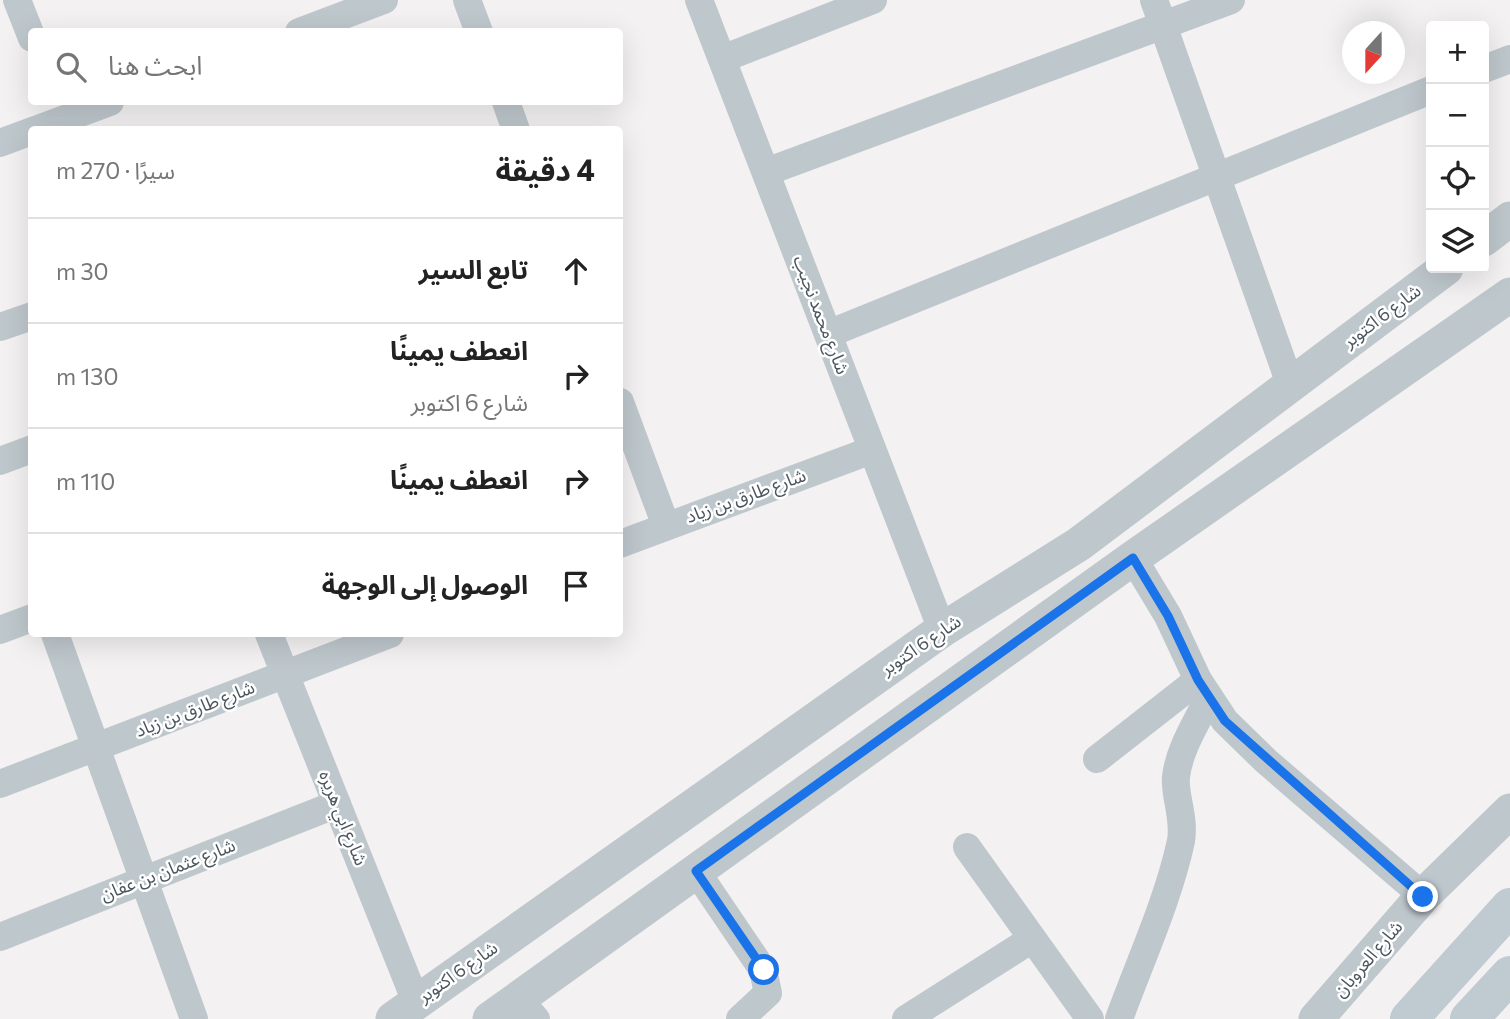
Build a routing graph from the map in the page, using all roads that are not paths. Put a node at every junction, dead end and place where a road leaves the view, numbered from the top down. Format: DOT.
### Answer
graph roads {
  1 [pos="17,0"];
  2 [pos="384,0"];
  3 [pos="467,0"];
  4 [pos="699,0"];
  5 [pos="873,0"];
  6 [pos="1231,0"];
  7 [pos="1159,13"];
  8 [pos="28,28"];
  9 [pos="310,28"];
  10 [pos="478,28"];
  11 [pos="722,59"];
  12 [pos="1510,59"];
  13 [pos="1489,67"];
  14 [pos="1426,92"];
  15 [pos="101,105"];
  16 [pos="507,105"];
  17 [pos="63,117"];
  18 [pos="42,126"];
  19 [pos="515,126"];
  20 [pos="28,132"];
  21 [pos="0,142"];
  22 [pos="766,172"];
  23 [pos="1216,176"];
  24 [pos="1510,219"];
  25 [pos="1489,235"];
  26 [pos="1439,273"];
  27 [pos="1510,295"];
  28 [pos="28,317"];
  29 [pos="0,327"];
  30 [pos="828,334"];
  31 [pos="1290,384"];
  32 [pos="623,410"];
  33 [pos="28,450"];
  34 [pos="872,450"];
  35 [pos="0,461"];
  36 [pos="666,526"];
  37 [pos="623,543"];
  38 [pos="1133,558"];
  39 [pos="28,620"];
  40 [pos="0,630"];
  41 [pos="942,630"];
  42 [pos="56,637"];
  43 [pos="270,637"];
  44 [pos="382,637"];
  45 [pos="285,674"];
  46 [pos="1203,689"];
  47 [pos="96,747"];
  48 [pos="1097,759"];
  49 [pos="0,784"];
  50 [pos="337,804"];
  51 [pos="1510,811"];
  52 [pos="967,847"];
  53 [pos="696,871"];
  54 [pos="144,879"];
  55 [pos="1423,897"];
  56 [pos="1510,907"];
  57 [pos="0,937"];
  58 [pos="1032,939"];
  59 [pos="1510,975"];
  60 [pos="527,1009"];
  61 [pos="405,1011"];
  62 [pos="194,1019"];
  63 [pos="489,1019"];
  64 [pos="740,1019"];
  65 [pos="906,1019"];
  66 [pos="1090,1019"];
  67 [pos="1119,1019"];
  68 [pos="1316,1019"];
  69 [pos="1409,1019"];
  70 [pos="1469,1019"];
  1 -- 8 [label="street"];
  2 -- 9 [label="street"];
  3 -- 10 [label="street"];
  4 -- 11 [label="street, شارع محمد نجيب"];
  5 -- 11 [label="street"];
  6 -- 7 [label="street"];
  7 -- 22 [label="street"];
  7 -- 23 [label="street"];
  11 -- 22 [label="street, شارع محمد نجيب"];
  12 -- 13 [label="street"];
  14 -- 23 [label="street"];
  15 -- 17 [label="street"];
  16 -- 19 [label="street"];
  17 -- 18 [label="street"];
  20 -- 21 [label="street"];
  22 -- 30 [label="street, شارع محمد نجيب"];
  23 -- 30 [label="street"];
  23 -- 31 [label="street"];
  24 -- 25 [label="street"];
  26 -- 31 [label="street, شارع 6 اكتوبر"];
  27 -- 38 [label="street"];
  28 -- 29 [label="street"];
  30 -- 34 [label="street, شارع محمد نجيب"];
  31 -- 41 [label="street, شارع 6 اكتوبر"];
  32 -- 36 [label="street"];
  33 -- 35 [label="street"];
  34 -- 36 [label="street, شارع طارق بن زياد"];
  34 -- 41 [label="street, شارع محمد نجيب"];
  36 -- 37 [label="street, شارع طارق بن زياد"];
  38 -- 46 [label="street"];
  38 -- 53 [label="street"];
  39 -- 40 [label="street"];
  41 -- 61 [label="street, شارع 6 اكتوبر"];
  42 -- 47 [label="street"];
  43 -- 45 [label="street, شارع ابي هريره"];
  44 -- 45 [label="street, شارع طارق بن زياد"];
  45 -- 47 [label="street, شارع طارق بن زياد"];
  45 -- 50 [label="street, شارع ابي هريره"];
  46 -- 48 [label="street"];
  46 -- 55 [label="street"];
  46 -- 67 [label="street"];
  47 -- 49 [label="street, شارع طارق بن زياد"];
  47 -- 54 [label="street"];
  50 -- 54 [label="street, شارع عثمان بن عفان"];
  50 -- 61 [label="street, شارع ابي هريره"];
  51 -- 55 [label="street, شارع العروبان"];
  52 -- 58 [label="street"];
  53 -- 60 [label="street"];
  53 -- 64 [label="street"];
  54 -- 57 [label="street, شارع عثمان بن عفان"];
  54 -- 62 [label="street"];
  55 -- 68 [label="street, شارع العروبان"];
  56 -- 69 [label="main road"];
  58 -- 65 [label="street"];
  58 -- 66 [label="street"];
  59 -- 70 [label="main road"];
  60 -- 63 [label="street"];
}
